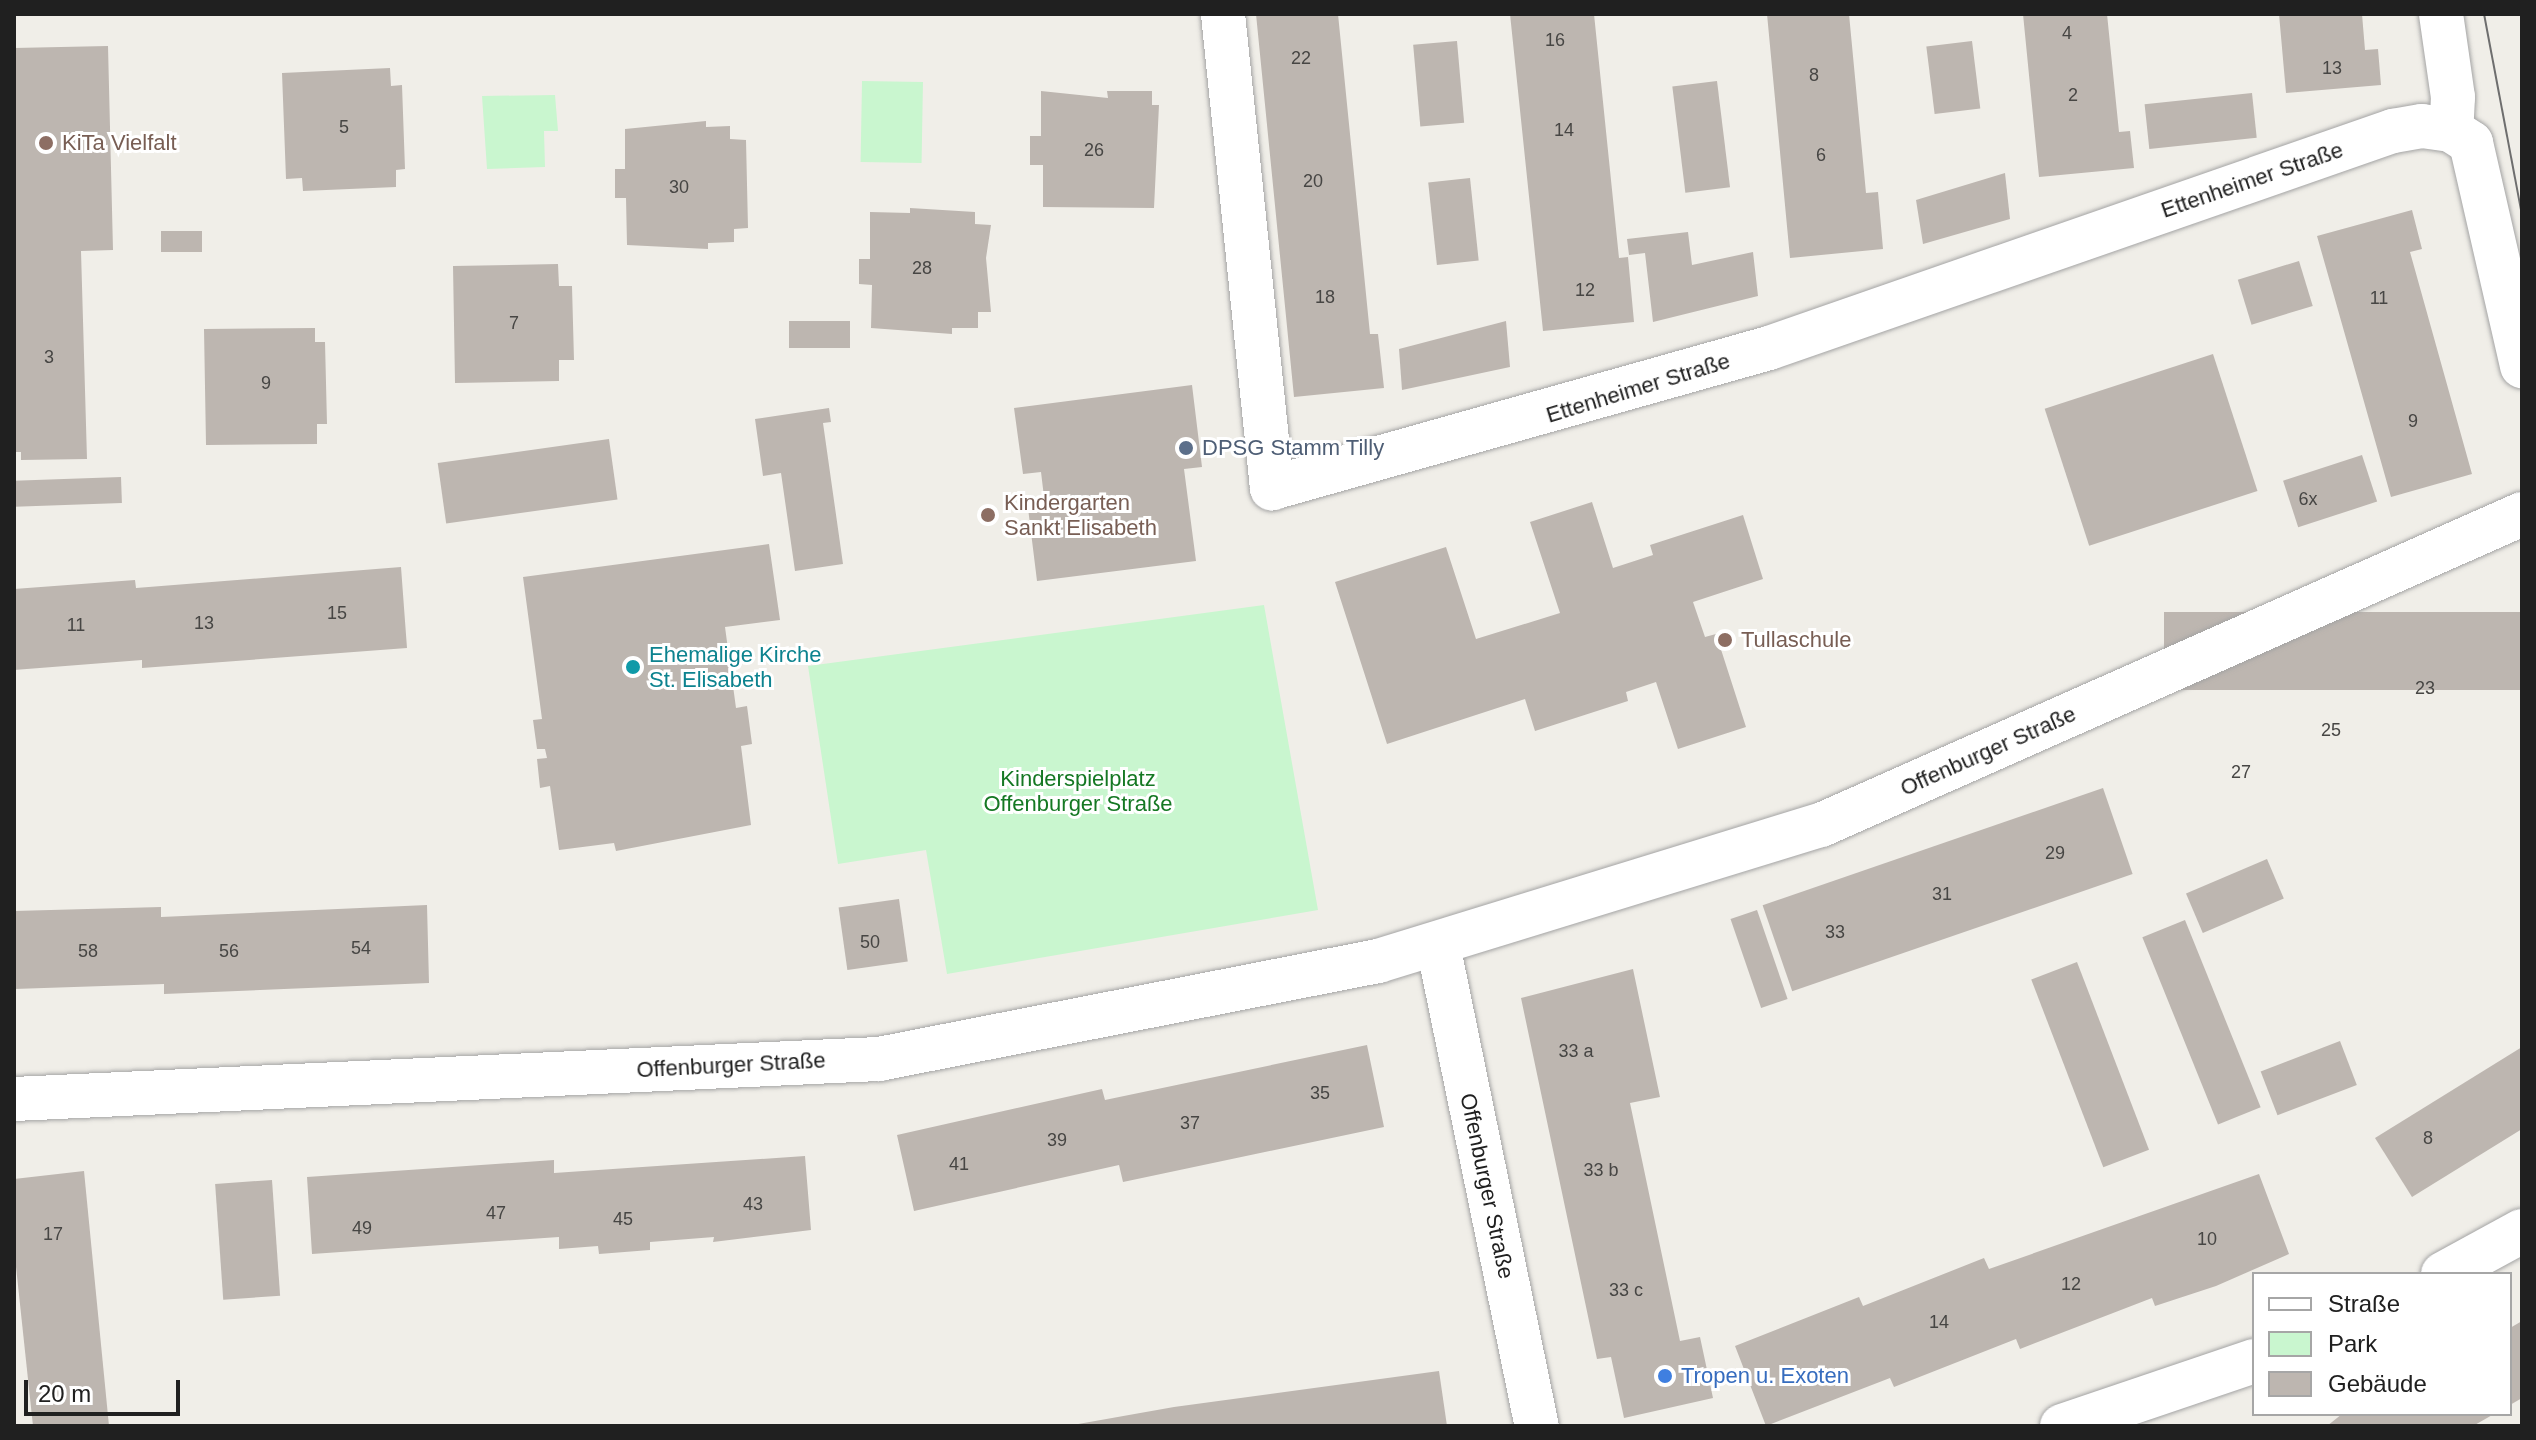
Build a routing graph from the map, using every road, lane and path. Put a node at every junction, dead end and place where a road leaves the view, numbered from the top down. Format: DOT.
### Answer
graph roads {
  1 [pos="1223,14"];
  2 [pos="2441,14"];
  3 [pos="2451,130"];
  4 [pos="2522,366"];
  5 [pos="2522,514"];
  6 [pos="1438,945"];
  7 [pos="14,1099"];
  8 [pos="2522,1231"];
  9 [pos="2447,1272"];
  10 [pos="2252,1362"];
  11 [pos="1537,1426"];
  12 [pos="2062,1426"];
  1 -- 3 [label="street, Ettenheimer Straße"];
  2 -- 3 [label="street"];
  3 -- 4 [label="street"];
  5 -- 6 [label="street, Offenburger Straße"];
  6 -- 7 [label="street, Offenburger Straße"];
  6 -- 11 [label="street, Offenburger Straße"];
  8 -- 9 [label="street"];
  10 -- 12 [label="street"];
}
